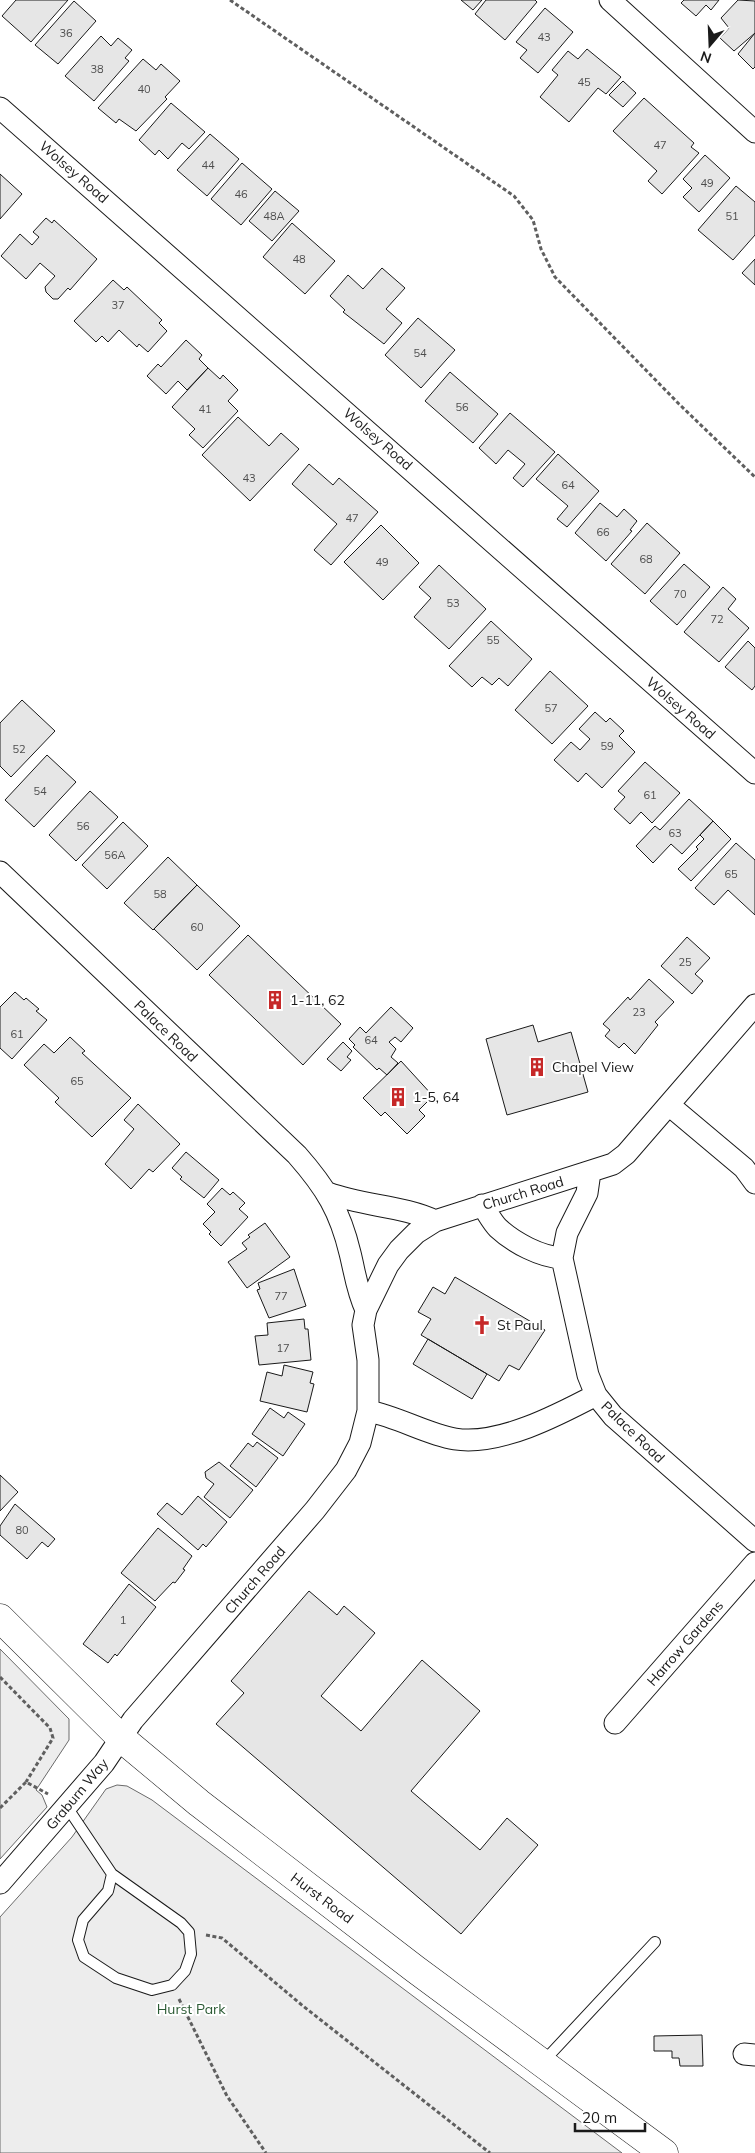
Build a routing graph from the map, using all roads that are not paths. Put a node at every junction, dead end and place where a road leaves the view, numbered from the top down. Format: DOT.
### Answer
graph roads {
  1 [pos="610,0"];
  2 [pos="0,108"];
  3 [pos="755,132"];
  4 [pos="755,773"];
  5 [pos="0,872"];
  6 [pos="755,1005"];
  7 [pos="670,1105"];
  8 [pos="590,1172"];
  9 [pos="755,1184"];
  10 [pos="328,1193"];
  11 [pos="482,1205"];
  12 [pos="435,1221"];
  13 [pos="562,1258"];
  14 [pos="366,1310"];
  15 [pos="596,1395"];
  16 [pos="368,1411"];
  17 [pos="755,1541"];
  18 [pos="755,1563"];
  19 [pos="0,1618"];
  20 [pos="615,1722"];
  21 [pos="122,1738"];
  22 [pos="67,1807"];
  23 [pos="112,1874"];
  24 [pos="0,1883"];
  25 [pos="655,1942"];
  26 [pos="543,2062"];
  27 [pos="664,2153"];
  1 -- 3 [label="street"];
  2 -- 4 [label="street, Wolsey Road"];
  5 -- 10 [label="street, Palace Road"];
  6 -- 7 [label="street, Church Road"];
  7 -- 8 [label="street, Church Road"];
  7 -- 9 [label="street"];
  8 -- 11 [label="street, Church Road"];
  8 -- 13 [label="street, Palace Road"];
  10 -- 12 [label="street"];
  10 -- 14 [label="street, Palace Road"];
  11 -- 12 [label="street, Church Road"];
  11 -- 13 [label="street"];
  12 -- 14 [label="street, Church Road"];
  13 -- 15 [label="street, Palace Road"];
  14 -- 16 [label="street, Church Road"];
  15 -- 16 [label="street"];
  15 -- 17 [label="street, Palace Road"];
  16 -- 21 [label="street, Church Road"];
  18 -- 20 [label="street, Harrow Gardens"];
  19 -- 21 [label="main road, Hurst Road"];
  21 -- 22 [label="street, Graburn Way"];
  21 -- 26 [label="main road, Hurst Road"];
  22 -- 23 [label="lane"];
  22 -- 24 [label="street, Graburn Way"];
  23 -- 23 [label="lane"];
  25 -- 26 [label="lane"];
  26 -- 27 [label="main road, Hurst Road"];
}
